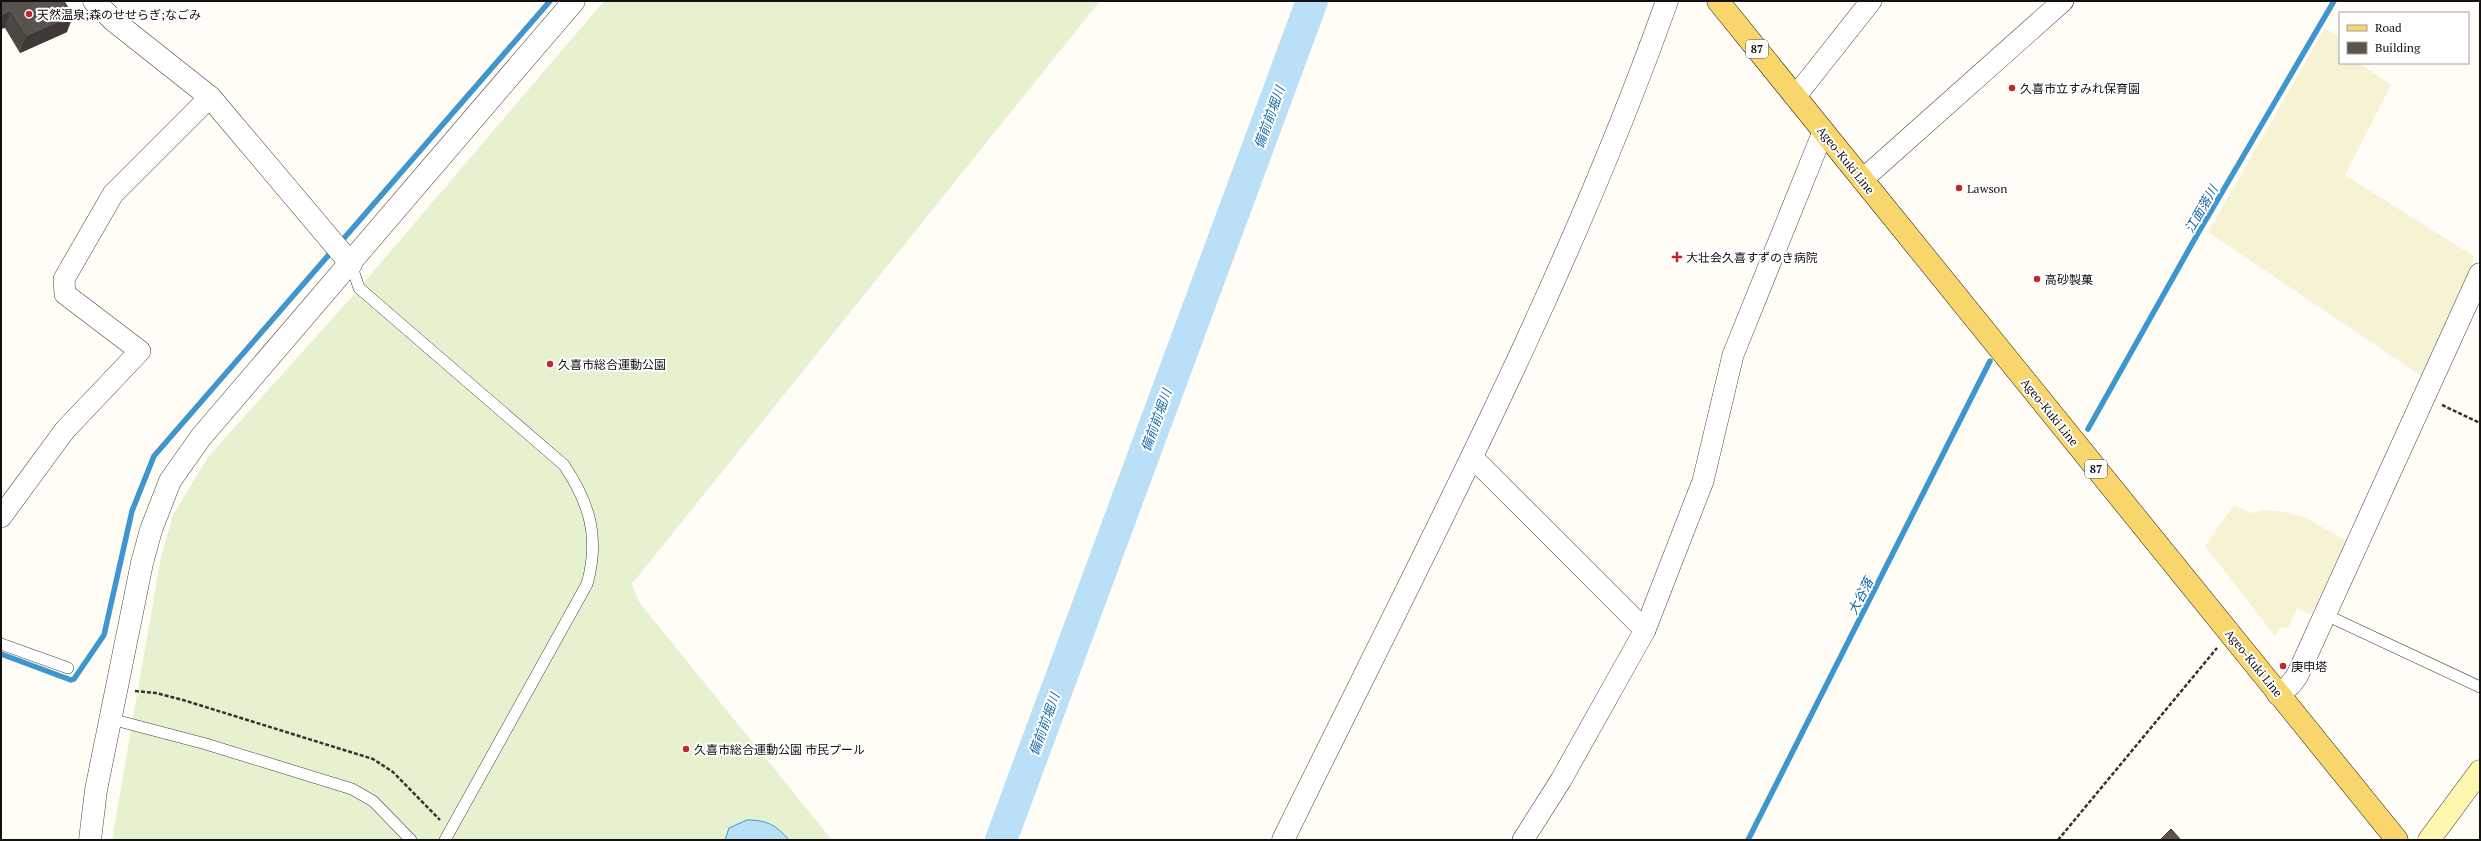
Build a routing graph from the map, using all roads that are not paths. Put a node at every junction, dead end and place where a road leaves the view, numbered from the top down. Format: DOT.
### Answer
graph roads {
  1 [pos="94,1"];
  2 [pos="574,1"];
  3 [pos="1667,1"];
  4 [pos="1718,1"];
  5 [pos="1871,1"];
  6 [pos="2063,1"];
  7 [pos="210,97"];
  8 [pos="1795,97"];
  9 [pos="1822,132"];
  10 [pos="1862,180"];
  11 [pos="352,264"];
  12 [pos="2480,274"];
  13 [pos="1474,452"];
  14 [pos="1,517"];
  15 [pos="2324,614"];
  16 [pos="1647,623"];
  17 [pos="1,644"];
  18 [pos="68,668"];
  19 [pos="2480,687"];
  20 [pos="2278,694"];
  21 [pos="111,719"];
  22 [pos="2480,771"];
  23 [pos="90,840"];
  24 [pos="410,840"];
  25 [pos="444,840"];
  26 [pos="1283,840"];
  27 [pos="1523,840"];
  28 [pos="2397,840"];
  29 [pos="2429,840"];
  1 -- 7 [label="street"];
  2 -- 11 [label="street"];
  3 -- 13 [label="street"];
  4 -- 8 [label="main road, Ageo-Kuki Line / 87"];
  5 -- 8 [label="street"];
  6 -- 10 [label="street"];
  7 -- 11 [label="street"];
  7 -- 14 [label="street"];
  8 -- 9 [label="main road, Ageo-Kuki Line / 87"];
  9 -- 10 [label="main road, Ageo-Kuki Line / 87"];
  9 -- 16 [label="street"];
  10 -- 20 [label="main road, Ageo-Kuki Line / 87"];
  11 -- 21 [label="street"];
  11 -- 25 [label="lane"];
  12 -- 15 [label="street"];
  13 -- 16 [label="street"];
  13 -- 26 [label="street"];
  15 -- 19 [label="lane"];
  15 -- 20 [label="street"];
  16 -- 27 [label="street"];
  17 -- 18 [label="lane"];
  20 -- 28 [label="main road, Ageo-Kuki Line / 87"];
  21 -- 23 [label="street"];
  21 -- 24 [label="lane"];
  22 -- 29 [label="main road"];
}
